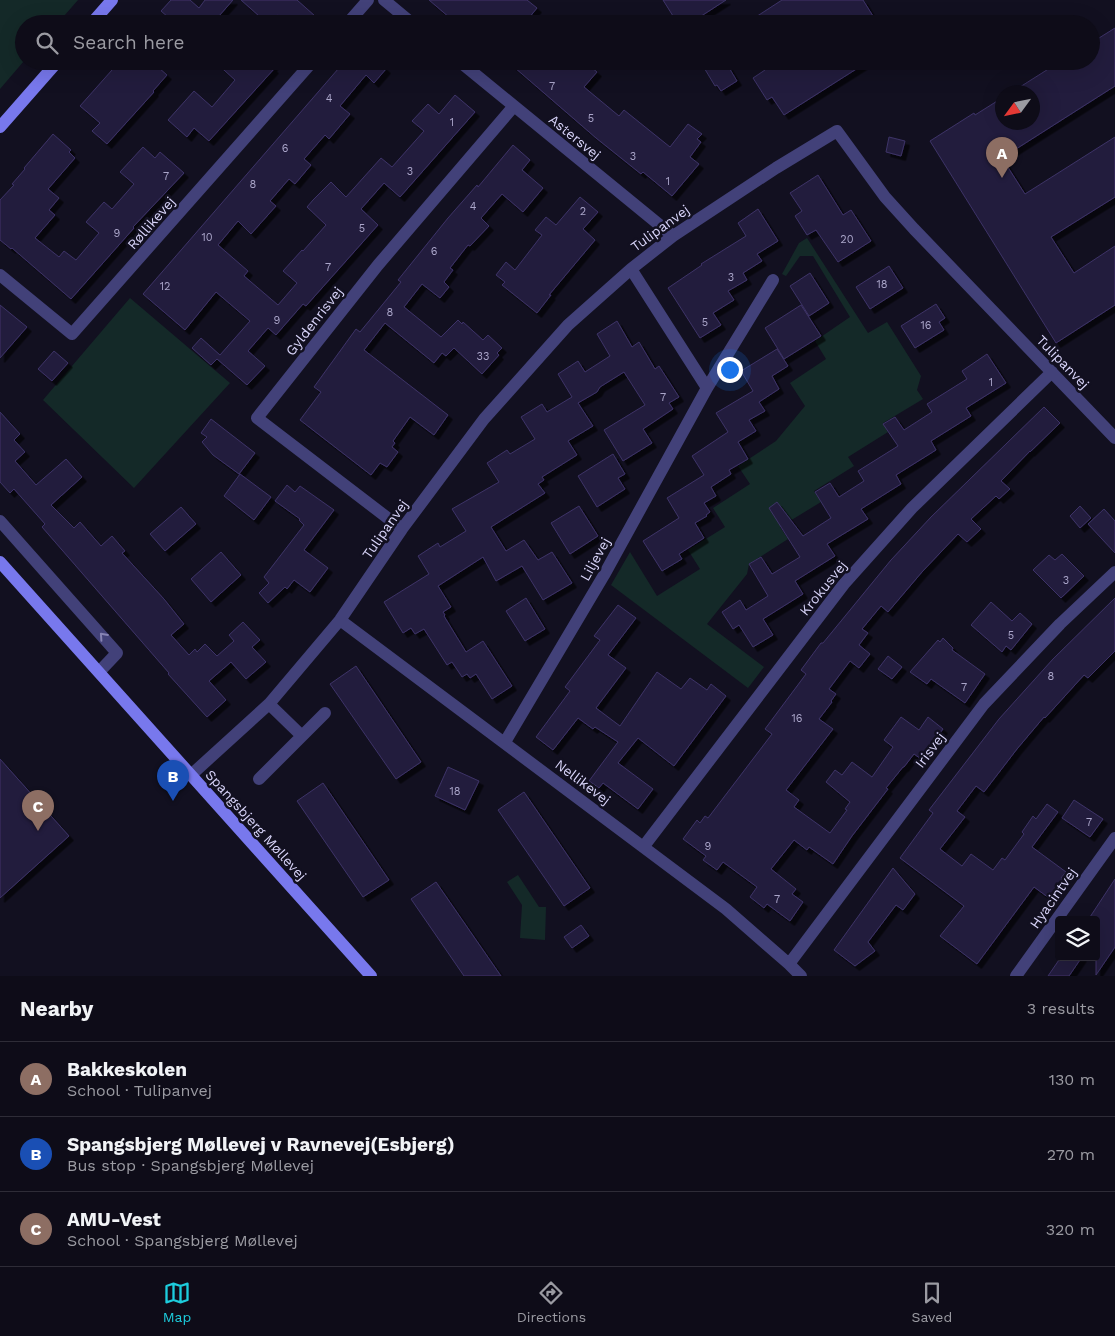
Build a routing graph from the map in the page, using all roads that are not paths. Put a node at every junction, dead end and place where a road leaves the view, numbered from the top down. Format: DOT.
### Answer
graph roads {
  1 [pos="112,0"];
  2 [pos="368,0"];
  3 [pos="384,0"];
  4 [pos="99,15"];
  5 [pos="355,15"];
  6 [pos="402,15"];
  7 [pos="50,70"];
  8 [pos="305,70"];
  9 [pos="470,70"];
  10 [pos="514,106"];
  11 [pos="0,127"];
  12 [pos="673,236"];
  13 [pos="631,269"];
  14 [pos="0,275"];
  15 [pos="773,280"];
  16 [pos="1052,372"];
  17 [pos="707,388"];
  18 [pos="1115,438"];
  19 [pos="0,521"];
  20 [pos="402,529"];
  21 [pos="0,562"];
  22 [pos="1115,572"];
  23 [pos="340,620"];
  24 [pos="99,672"];
  25 [pos="269,704"];
  26 [pos="325,713"];
  27 [pos="302,736"];
  28 [pos="505,742"];
  29 [pos="191,775"];
  30 [pos="259,779"];
  31 [pos="1115,838"];
  32 [pos="644,846"];
  33 [pos="789,964"];
  34 [pos="371,976"];
  35 [pos="801,976"];
  36 [pos="1016,976"];
  1 -- 4 [label="street"];
  2 -- 5 [label="street"];
  3 -- 6 [label="street"];
  7 -- 11 [label="street"];
  8 -- 14 [label="street, Røllikevej"];
  9 -- 10 [label="street, Astersvej"];
  10 -- 12 [label="street, Astersvej"];
  10 -- 20 [label="street, Gyldenrisvej"];
  12 -- 13 [label="street, Tulipanvej"];
  12 -- 16 [label="street, Tulipanvej"];
  13 -- 17 [label="street"];
  13 -- 20 [label="street, Tulipanvej"];
  15 -- 17 [label="street, Liljevej"];
  16 -- 18 [label="street, Tulipanvej"];
  16 -- 32 [label="street, Krokusvej"];
  17 -- 28 [label="street, Liljevej"];
  24 -- 19 [label="street, one-way"];
  20 -- 23 [label="street, Tulipanvej"];
  21 -- 24 [label="street, Spangsbjerg Møllevej"];
  22 -- 33 [label="street, Irisvej"];
  23 -- 25 [label="street, Tulipanvej"];
  23 -- 28 [label="street, Nellikevej"];
  24 -- 29 [label="street, Spangsbjerg Møllevej"];
  25 -- 27 [label="street"];
  25 -- 29 [label="street, Tulipanvej"];
  26 -- 27 [label="street"];
  27 -- 30 [label="street"];
  28 -- 32 [label="street, Nellikevej"];
  29 -- 34 [label="street, Spangsbjerg Møllevej"];
  31 -- 36 [label="street, Hyacintvej"];
  32 -- 33 [label="street, Nellikevej"];
  33 -- 35 [label="street, Nellikevej"];
}
